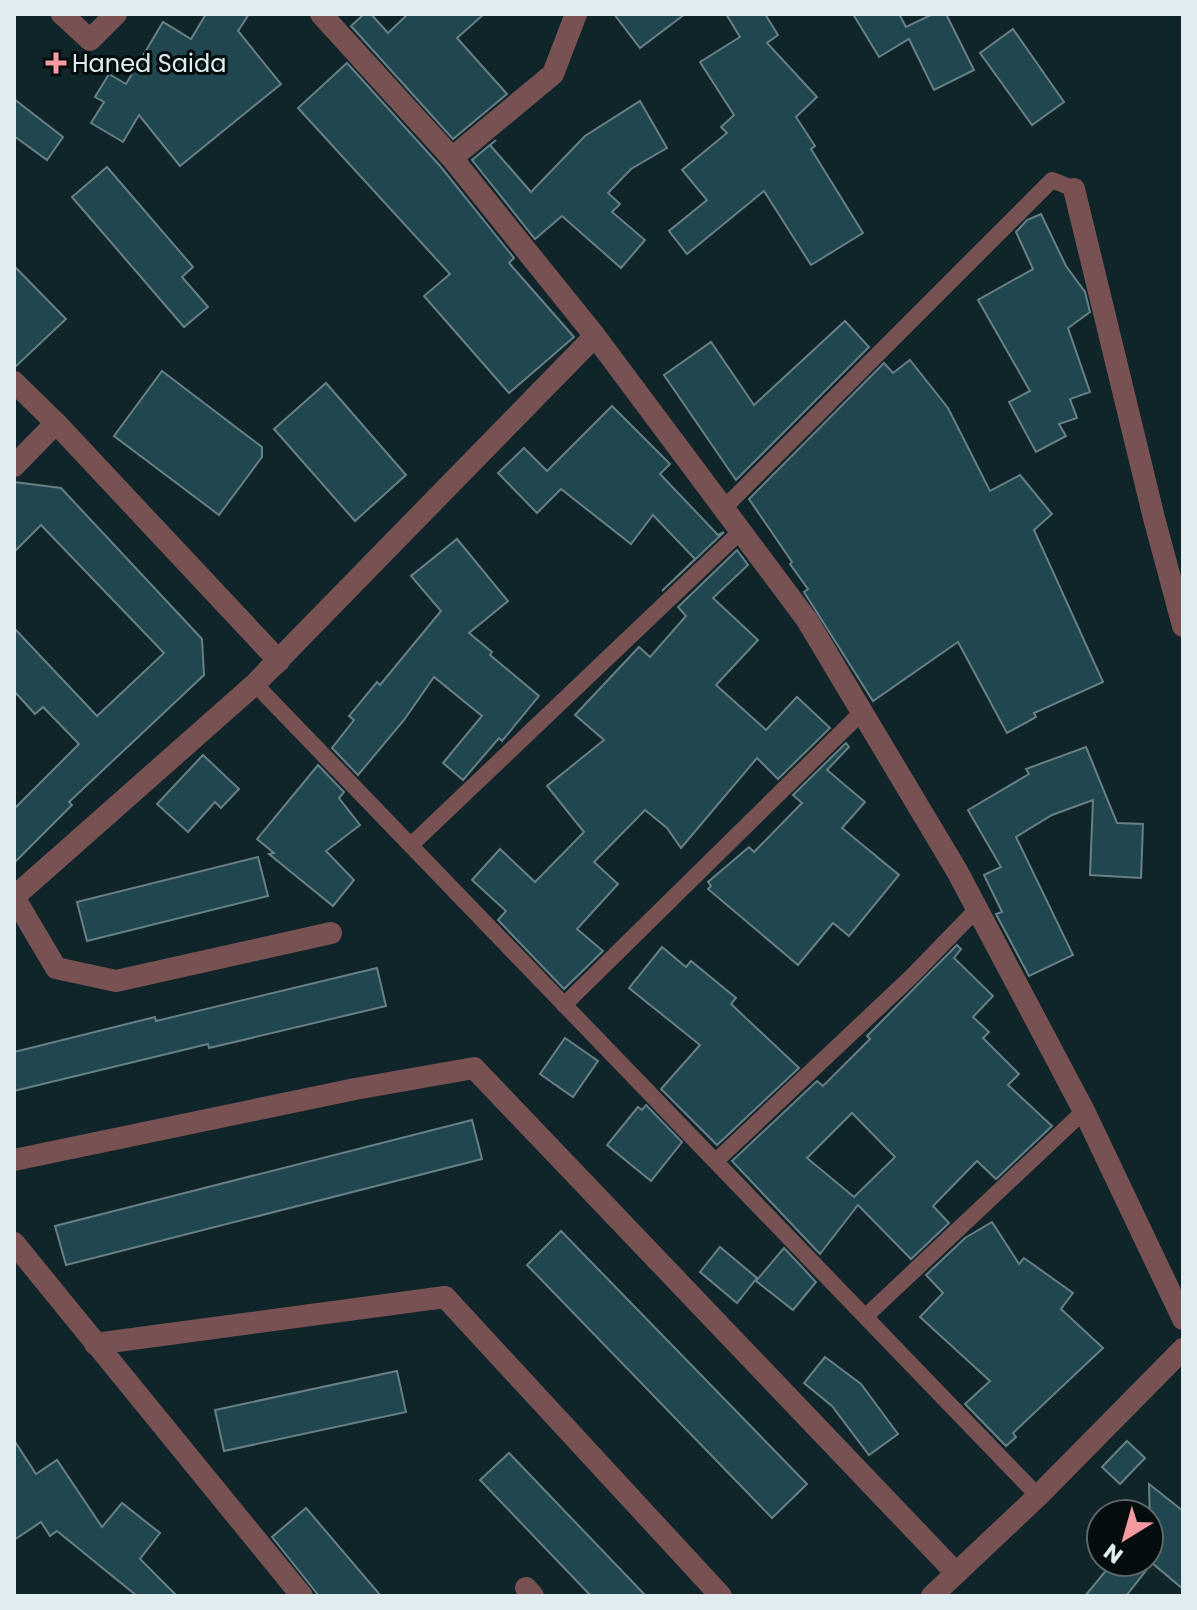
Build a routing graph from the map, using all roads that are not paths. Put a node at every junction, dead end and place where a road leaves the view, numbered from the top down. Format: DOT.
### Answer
graph roads {
  1 [pos="62,14"];
  2 [pos="116,14"];
  3 [pos="321,14"];
  4 [pos="576,14"];
  5 [pos="452,158"];
  6 [pos="1074,189"];
  7 [pos="595,336"];
  8 [pos="14,382"];
  9 [pos="56,423"];
  10 [pos="14,466"];
  11 [pos="723,509"];
  12 [pos="740,532"];
  13 [pos="1183,626"];
  14 [pos="279,661"];
  15 [pos="255,684"];
  16 [pos="862,712"];
  17 [pos="411,845"];
  18 [pos="14,897"];
  19 [pos="977,909"];
  20 [pos="331,933"];
  21 [pos="564,1005"];
  22 [pos="1084,1111"];
  23 [pos="14,1160"];
  24 [pos="716,1161"];
  25 [pos="14,1243"];
  26 [pos="1181,1308"];
  27 [pos="866,1316"];
  28 [pos="95,1344"];
  29 [pos="1183,1349"];
  30 [pos="1038,1496"];
  31 [pos="945,1588"];
  32 [pos="712,1593"];
  33 [pos="302,1596"];
  1 -- 2 [label="street"];
  3 -- 5 [label="street"];
  4 -- 5 [label="street"];
  5 -- 7 [label="street"];
  6 -- 11 [label="lane"];
  6 -- 13 [label="street"];
  7 -- 11 [label="street"];
  7 -- 14 [label="street"];
  8 -- 9 [label="street"];
  9 -- 10 [label="street"];
  9 -- 14 [label="street"];
  11 -- 12 [label="street"];
  12 -- 16 [label="street"];
  12 -- 17 [label="lane"];
  14 -- 15 [label="street"];
  14 -- 15 [label="street"];
  15 -- 17 [label="lane"];
  16 -- 19 [label="street"];
  16 -- 21 [label="lane"];
  17 -- 21 [label="lane"];
  18 -- 20 [label="street"];
  19 -- 22 [label="street"];
  19 -- 24 [label="lane"];
  21 -- 24 [label="lane"];
  22 -- 26 [label="street"];
  22 -- 27 [label="lane"];
  23 -- 31 [label="street"];
  24 -- 27 [label="lane"];
  25 -- 28 [label="street"];
  27 -- 30 [label="lane"];
  28 -- 32 [label="street"];
  28 -- 33 [label="street"];
  29 -- 30 [label="street"];
  30 -- 31 [label="street"];
}
